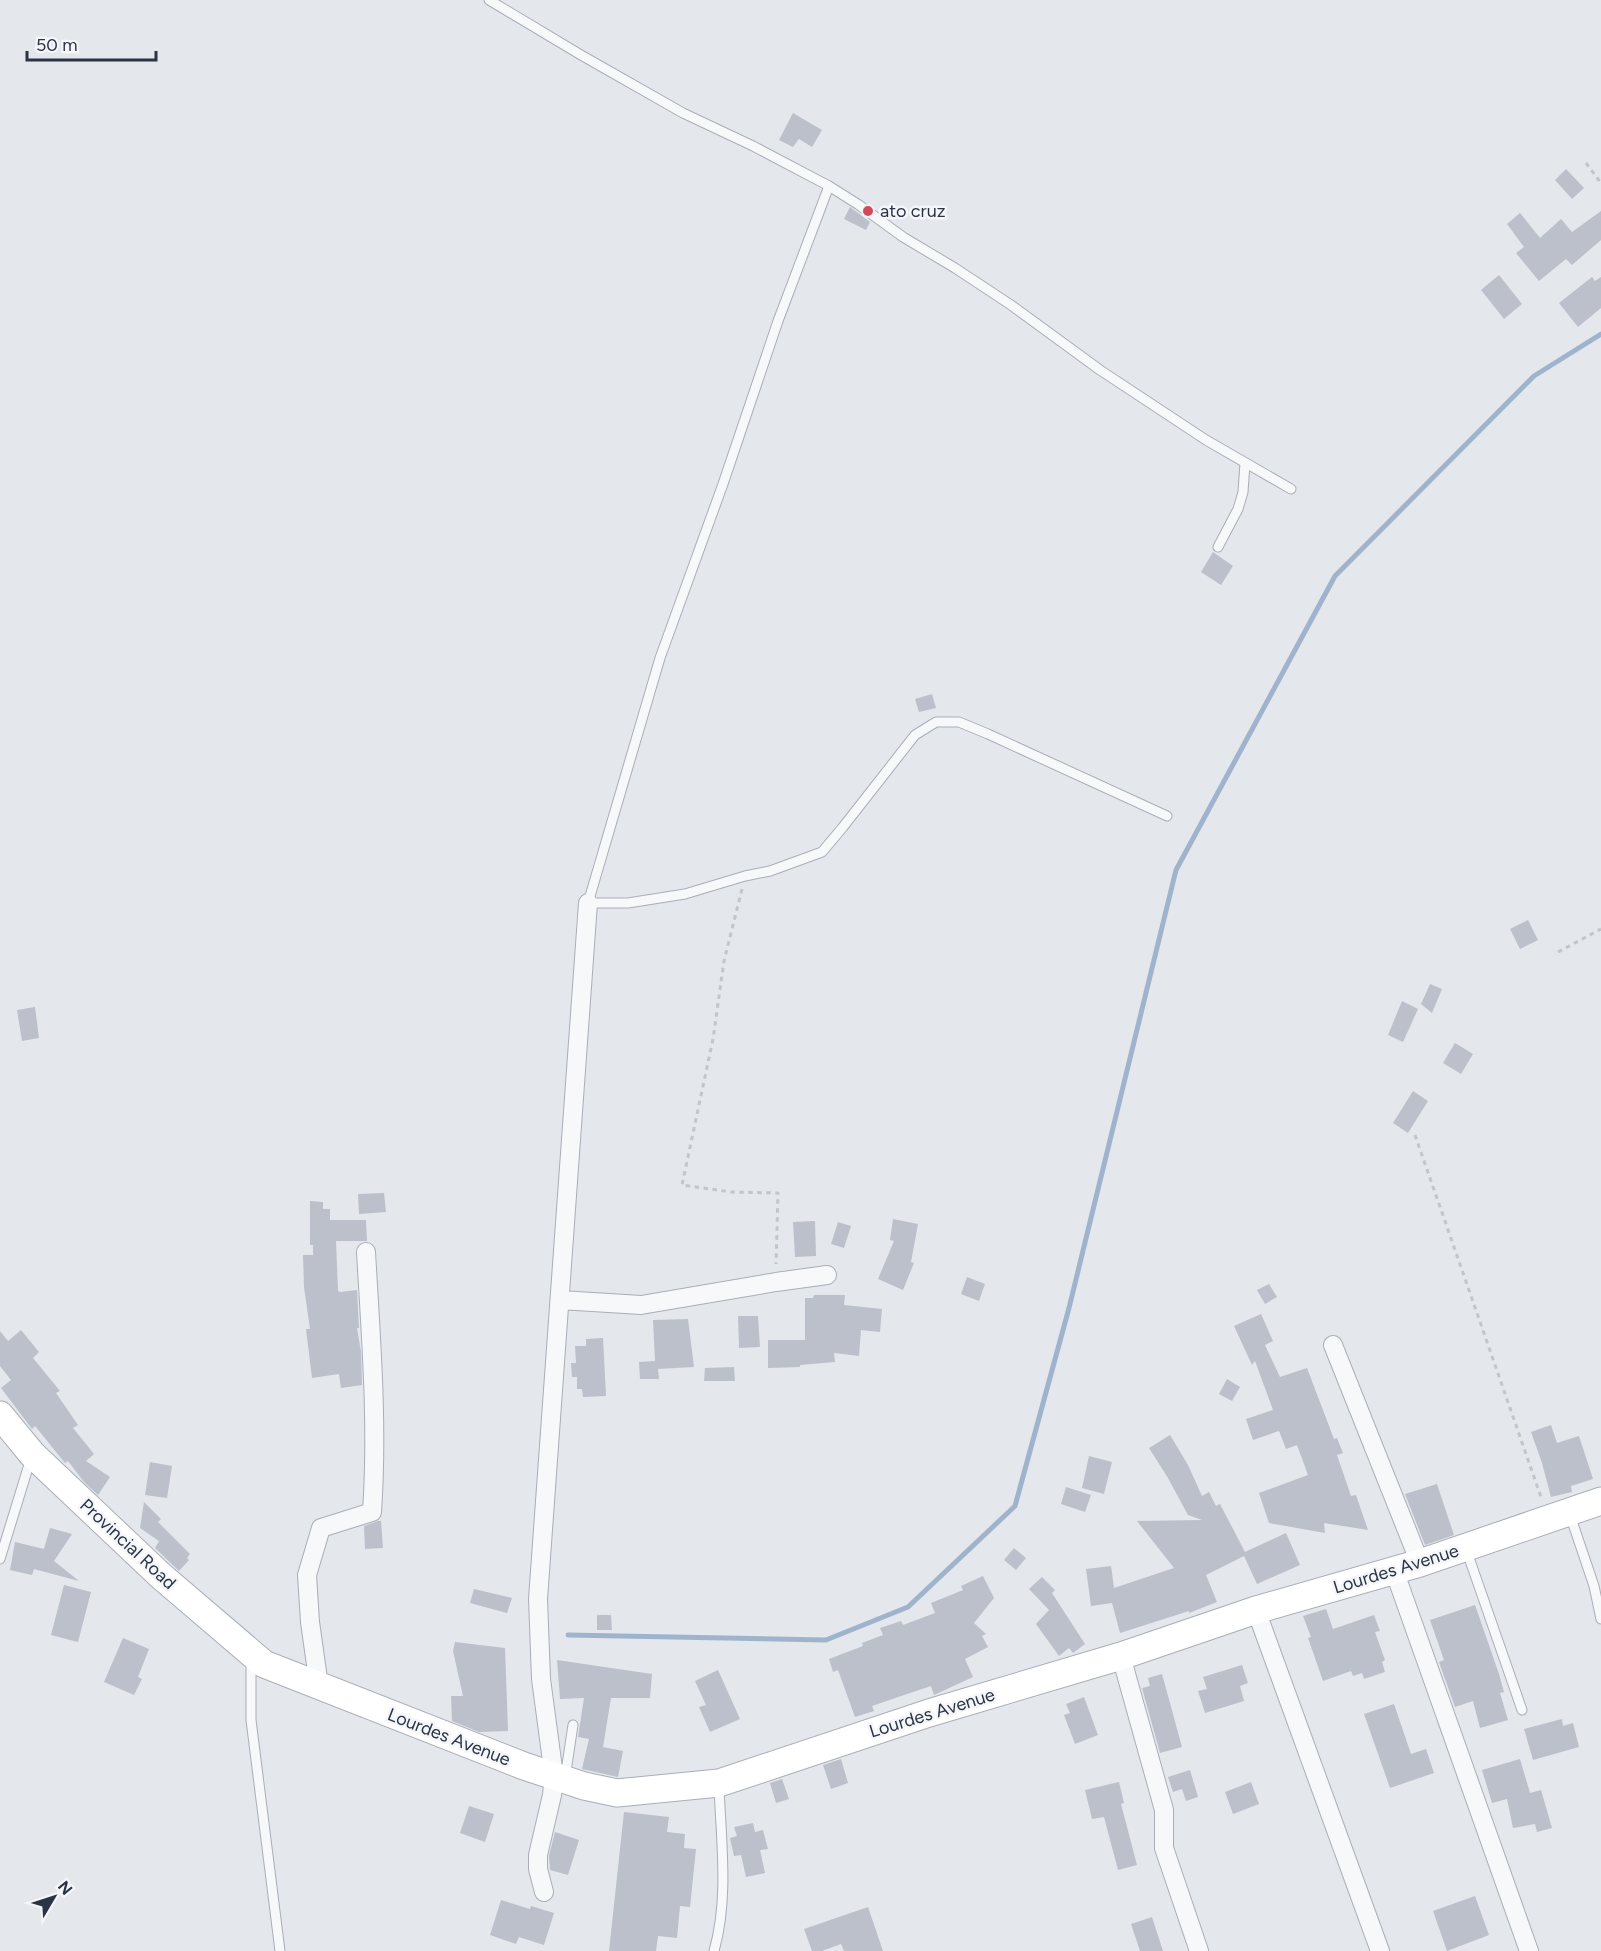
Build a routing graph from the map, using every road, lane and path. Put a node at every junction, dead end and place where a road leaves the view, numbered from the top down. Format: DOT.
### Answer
graph roads {
  1 [pos="489,0"];
  2 [pos="1586,163"];
  3 [pos="1601,183"];
  4 [pos="829,186"];
  5 [pos="1245,463"];
  6 [pos="1292,489"];
  7 [pos="1218,547"];
  8 [pos="1167,816"];
  9 [pos="745,876"];
  10 [pos="588,903"];
  11 [pos="1601,929"];
  12 [pos="1558,952"];
  13 [pos="1415,1135"];
  14 [pos="366,1252"];
  15 [pos="827,1275"];
  16 [pos="776,1282"];
  17 [pos="560,1300"];
  18 [pos="1333,1345"];
  19 [pos="0,1415"];
  20 [pos="32,1454"];
  21 [pos="1601,1501"];
  22 [pos="1559,1515"];
  23 [pos="1466,1547"];
  24 [pos="0,1559"];
  25 [pos="1407,1567"];
  26 [pos="1597,1586"];
  27 [pos="1256,1610"];
  28 [pos="1601,1619"];
  29 [pos="1120,1656"];
  30 [pos="258,1659"];
  31 [pos="319,1686"];
  32 [pos="1522,1710"];
  33 [pos="573,1725"];
  34 [pos="559,1778"];
  35 [pos="719,1783"];
  36 [pos="544,1892"];
  37 [pos="280,1951"];
  38 [pos="714,1951"];
  39 [pos="1199,1951"];
  40 [pos="1380,1951"];
  41 [pos="1529,1951"];
  1 -- 4 [label="lane"];
  2 -- 3 [label="path"];
  4 -- 5 [label="lane"];
  4 -- 10 [label="lane"];
  5 -- 6 [label="lane"];
  5 -- 7 [label="lane"];
  8 -- 9 [label="lane"];
  9 -- 10 [label="lane"];
  9 -- 16 [label="path"];
  10 -- 17 [label="street"];
  11 -- 12 [label="path"];
  13 -- 22 [label="path"];
  14 -- 31 [label="street"];
  15 -- 16 [label="street"];
  16 -- 17 [label="street"];
  17 -- 34 [label="street"];
  18 -- 25 [label="street"];
  19 -- 20 [label="main road, Provincial Road"];
  20 -- 24 [label="lane"];
  20 -- 30 [label="main road, Provincial Road"];
  21 -- 22 [label="main road, Lourdes Avenue"];
  22 -- 23 [label="main road, Lourdes Avenue"];
  22 -- 26 [label="lane"];
  23 -- 25 [label="main road, Lourdes Avenue"];
  23 -- 32 [label="lane"];
  25 -- 27 [label="main road, Lourdes Avenue"];
  25 -- 41 [label="street"];
  26 -- 28 [label="lane"];
  27 -- 29 [label="main road, Lourdes Avenue"];
  27 -- 40 [label="street"];
  29 -- 35 [label="main road, Lourdes Avenue"];
  29 -- 39 [label="street"];
  30 -- 31 [label="main road, Lourdes Avenue"];
  30 -- 37 [label="lane"];
  31 -- 34 [label="main road, Lourdes Avenue"];
  33 -- 34 [label="lane"];
  34 -- 35 [label="main road, Lourdes Avenue"];
  34 -- 36 [label="street"];
  35 -- 38 [label="lane"];
}
